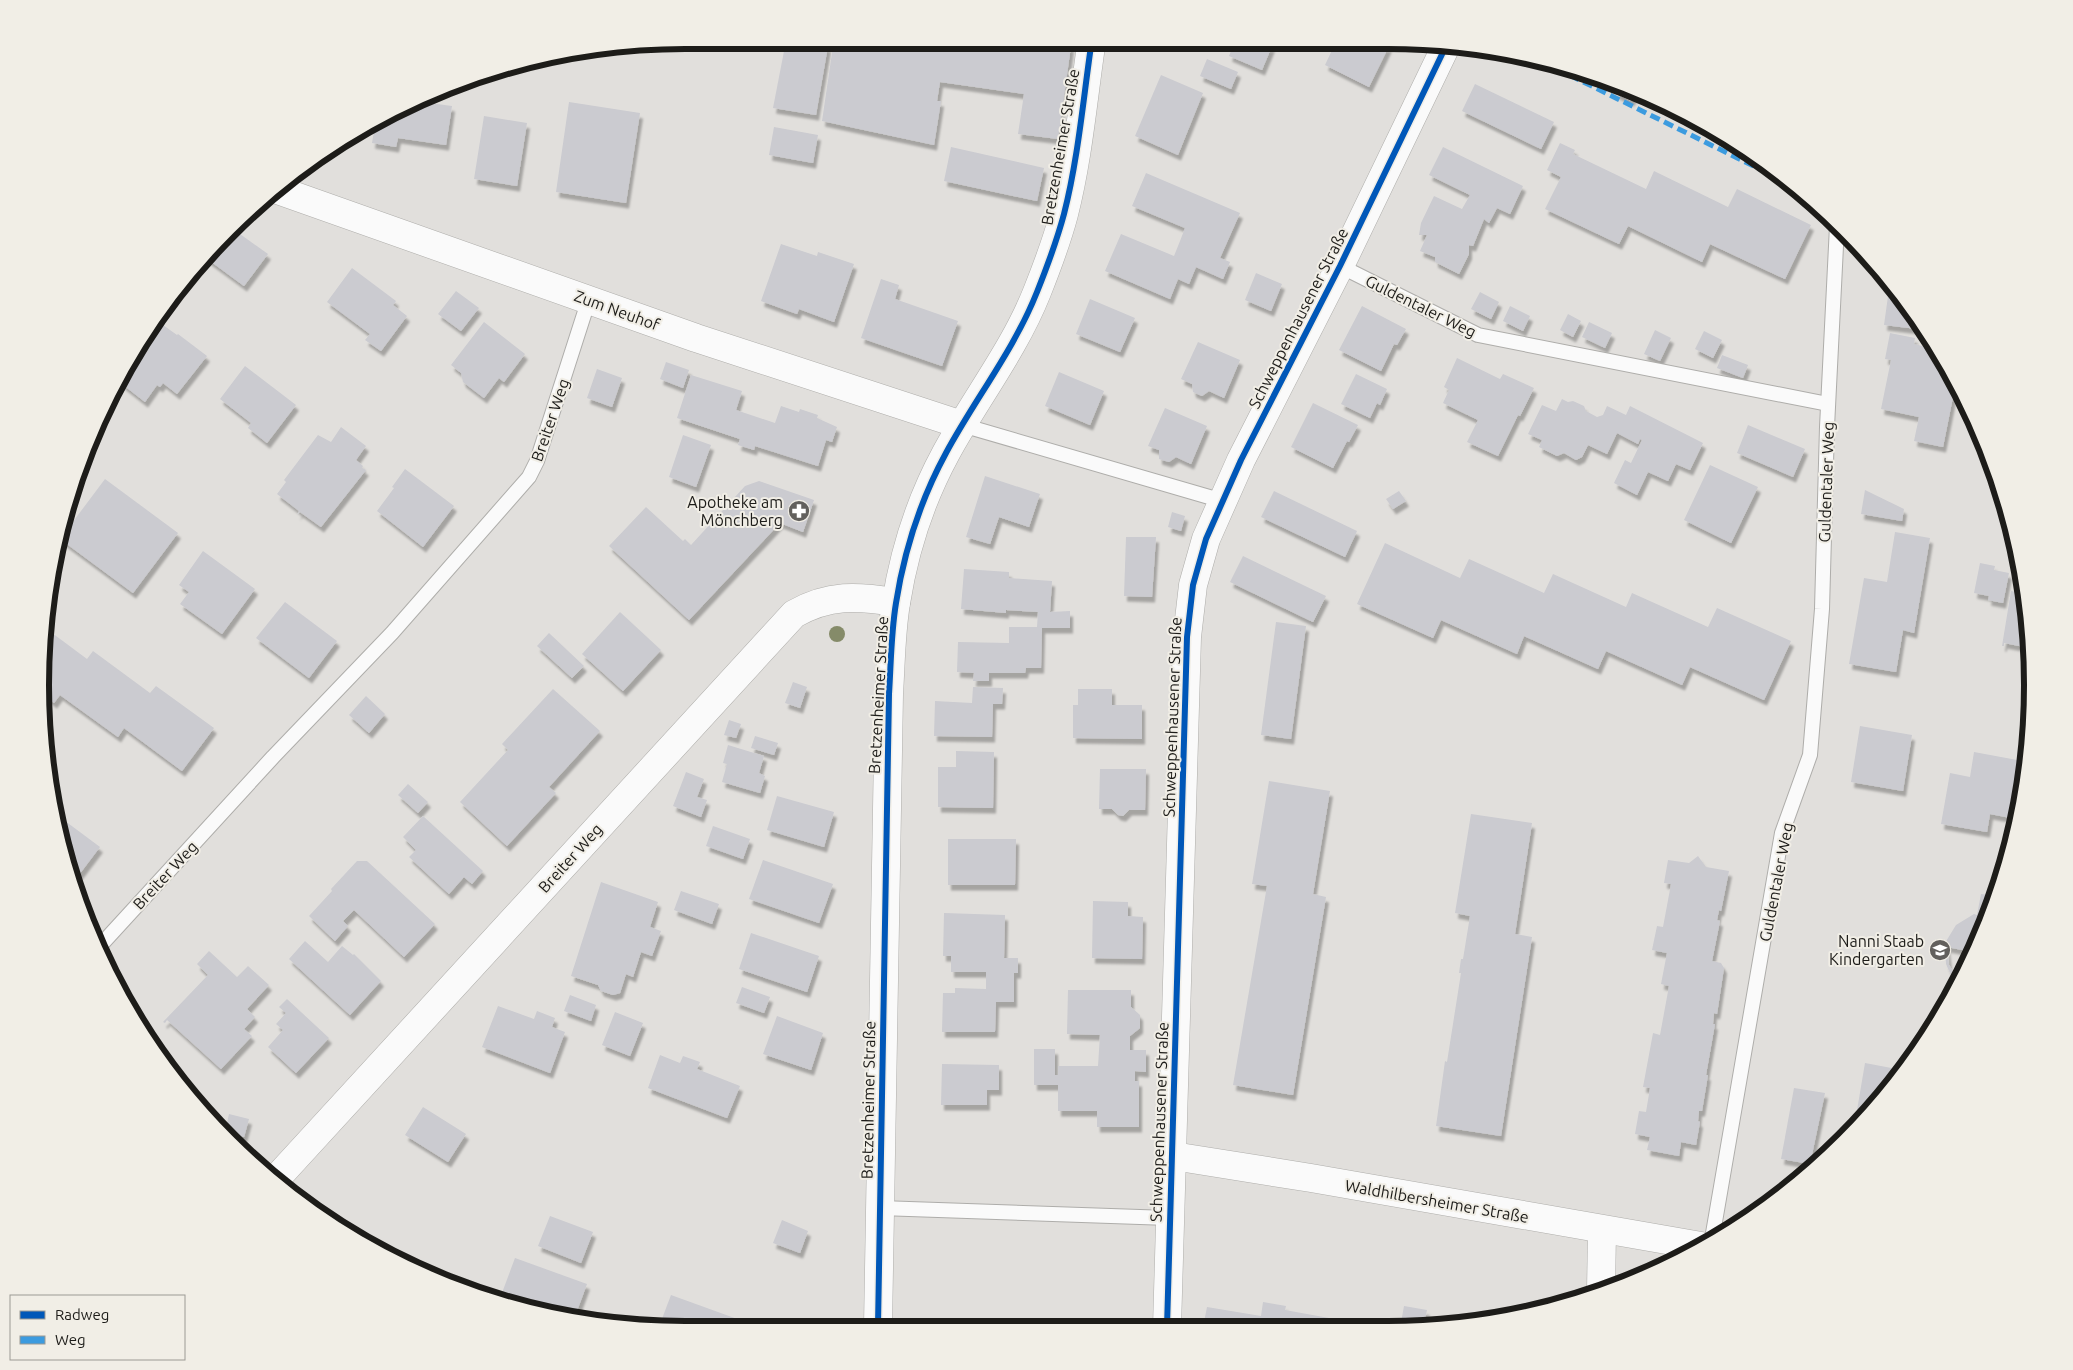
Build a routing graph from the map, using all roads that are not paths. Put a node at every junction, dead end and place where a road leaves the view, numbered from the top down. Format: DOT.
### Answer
graph roads {
  1 [pos="1091,49"];
  2 [pos="1443,51"];
  3 [pos="284,191"];
  4 [pos="1838,235"];
  5 [pos="1340,266"];
  6 [pos="589,299"];
  7 [pos="1828,404"];
  8 [pos="962,425"];
  9 [pos="1223,501"];
  10 [pos="896,602"];
  11 [pos="103,942"];
  12 [pos="1173,1156"];
  13 [pos="280,1175"];
  14 [pos="880,1208"];
  15 [pos="1169,1218"];
  16 [pos="1602,1230"];
  17 [pos="1713,1231"];
  18 [pos="1691,1244"];
  19 [pos="1601,1284"];
  20 [pos="878,1321"];
  21 [pos="1167,1321"];
  1 -- 8 [label="street, Bretzenheimer Straße"];
  2 -- 5 [label="street, Schweppenhausener Straße"];
  3 -- 6 [label="street, Zum Neuhof"];
  4 -- 7 [label="lane, Guldentaler Weg"];
  5 -- 7 [label="lane, Guldentaler Weg"];
  5 -- 9 [label="street, Schweppenhausener Straße"];
  6 -- 8 [label="street, Zum Neuhof"];
  6 -- 11 [label="lane, Breiter Weg"];
  7 -- 17 [label="lane, Guldentaler Weg"];
  8 -- 9 [label="lane"];
  8 -- 10 [label="street, Bretzenheimer Straße"];
  9 -- 12 [label="street, Schweppenhausener Straße"];
  10 -- 13 [label="street, Breiter Weg"];
  10 -- 14 [label="street, Bretzenheimer Straße"];
  12 -- 15 [label="street, Schweppenhausener Straße"];
  12 -- 16 [label="street, Waldhilbersheimer Straße"];
  14 -- 15 [label="lane"];
  14 -- 20 [label="street, Bretzenheimer Straße"];
  15 -- 21 [label="street, Schweppenhausener Straße"];
  16 -- 18 [label="street, Waldhilbersheimer Straße"];
  16 -- 19 [label="street"];
}
